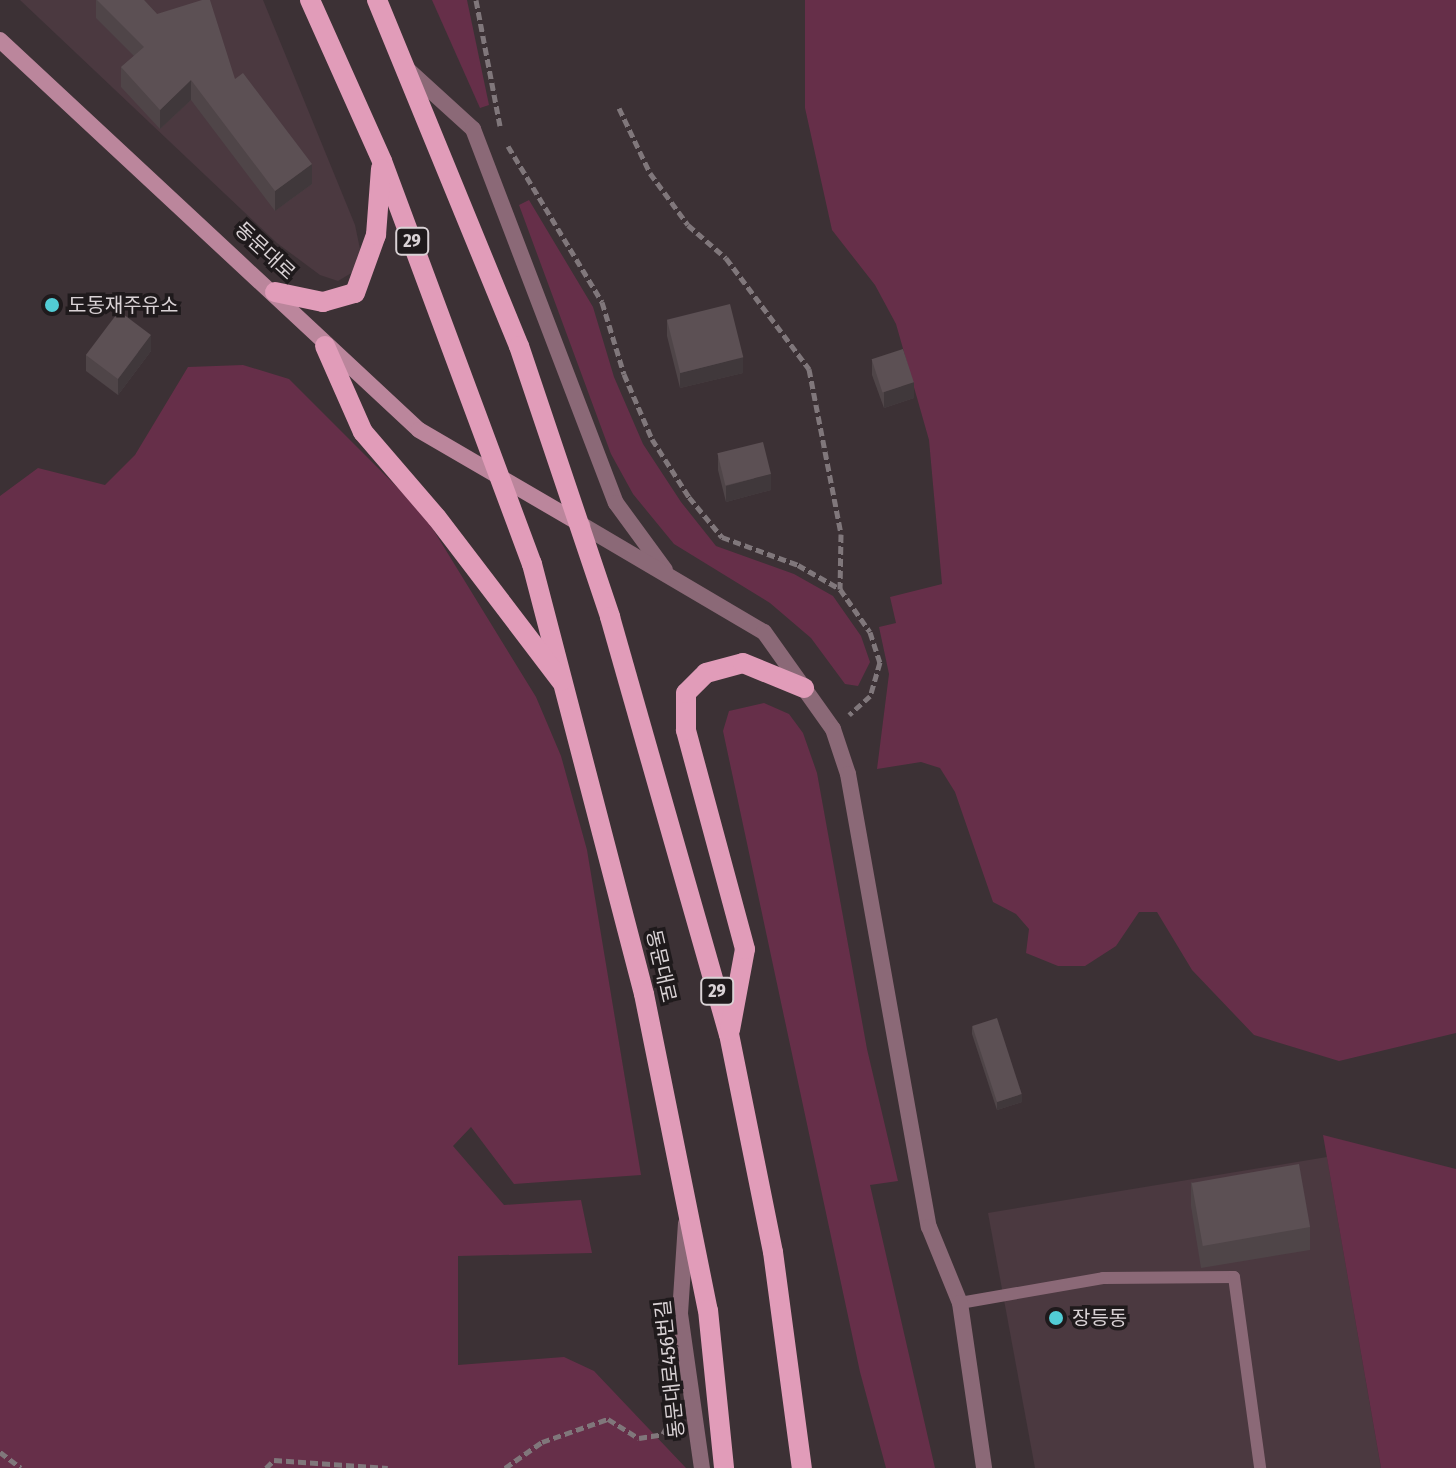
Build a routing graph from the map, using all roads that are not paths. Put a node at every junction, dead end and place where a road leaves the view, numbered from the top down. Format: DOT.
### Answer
graph roads {
  1 [pos="310,0"];
  2 [pos="377,0"];
  3 [pos="0,40"];
  4 [pos="407,69"];
  5 [pos="382,161"];
  6 [pos="275,292"];
  7 [pos="325,346"];
  8 [pos="506,485"];
  9 [pos="582,525"];
  10 [pos="671,577"];
  11 [pos="566,687"];
  12 [pos="804,688"];
  13 [pos="729,1034"];
  14 [pos="686,1217"];
  15 [pos="960,1303"];
  16 [pos="702,1468"];
  17 [pos="724,1468"];
  18 [pos="802,1468"];
  19 [pos="984,1468"];
  20 [pos="1260,1468"];
  1 -- 5 [label="main road, 동문대로 / 29"];
  2 -- 4 [label="main road, 29"];
  3 -- 6 [label="main road, 동문대로"];
  4 -- 9 [label="main road, 29"];
  4 -- 10 [label="street"];
  5 -- 6 [label="main road"];
  5 -- 8 [label="main road, 동문대로 / 29"];
  6 -- 7 [label="main road, 동문대로"];
  7 -- 8 [label="main road, 동문대로"];
  7 -- 11 [label="main road"];
  8 -- 9 [label="main road, 동문대로"];
  8 -- 11 [label="main road, 동문대로 / 29"];
  9 -- 10 [label="street"];
  9 -- 13 [label="main road, 29"];
  10 -- 12 [label="street"];
  11 -- 14 [label="main road, 동문대로 / 29"];
  12 -- 13 [label="main road"];
  12 -- 15 [label="street"];
  13 -- 18 [label="main road, 29"];
  14 -- 16 [label="street, 동문대로456번길"];
  14 -- 17 [label="main road, 동문대로 / 29"];
  15 -- 19 [label="street"];
  15 -- 20 [label="lane"];
}
